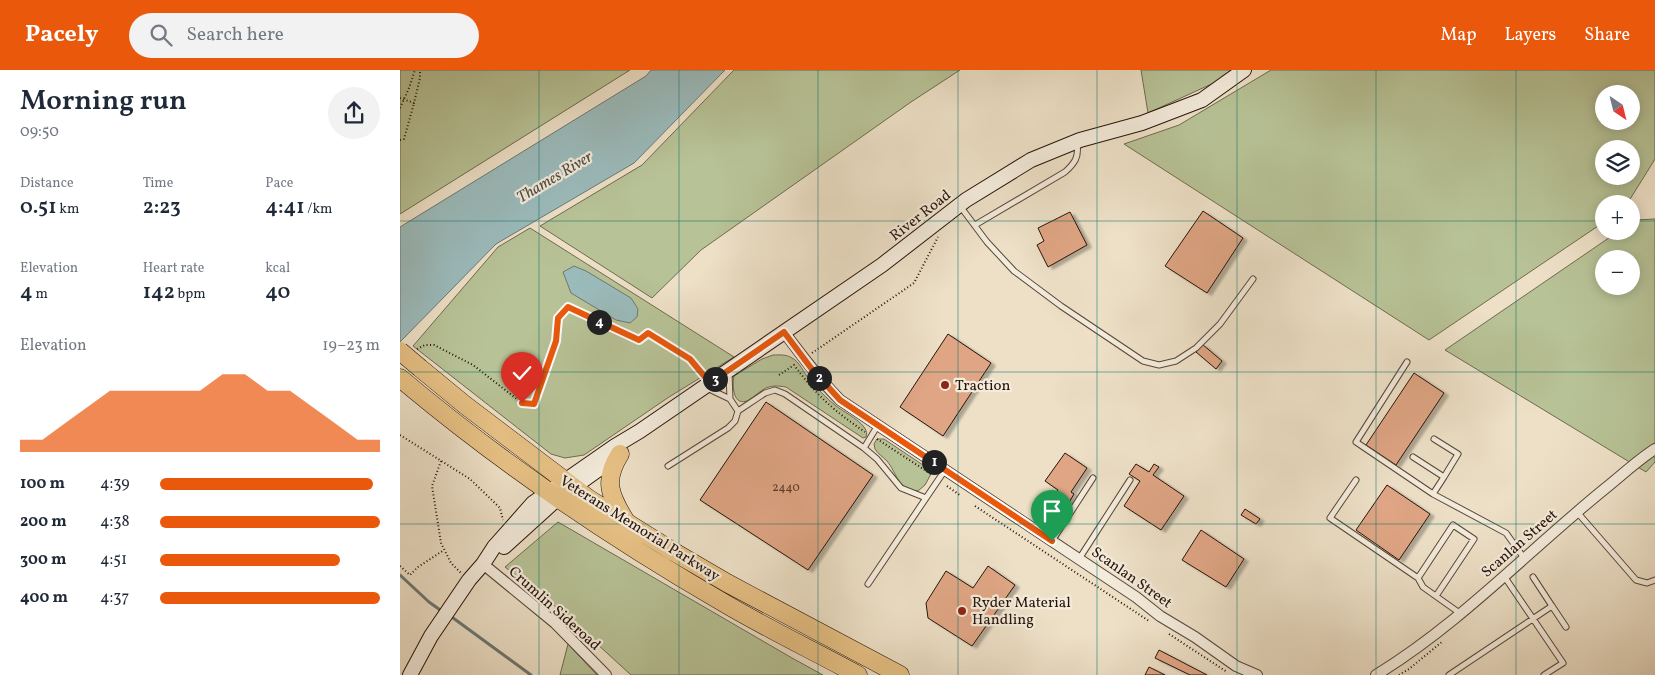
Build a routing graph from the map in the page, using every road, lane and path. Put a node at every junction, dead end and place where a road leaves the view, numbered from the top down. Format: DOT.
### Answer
graph roads {
  1 [pos="415,70"];
  2 [pos="420,70"];
  3 [pos="1244,70"];
  4 [pos="400,98"];
  5 [pos="404,99"];
  6 [pos="414,103"];
  7 [pos="400,108"];
  8 [pos="400,140"];
  9 [pos="1077,141"];
  10 [pos="959,205"];
  11 [pos="975,225"];
  12 [pos="941,230"];
  13 [pos="1253,280"];
  14 [pos="784,332"];
  15 [pos="408,350"];
  16 [pos="812,353"];
  17 [pos="1407,362"];
  18 [pos="730,369"];
  19 [pos="779,375"];
  20 [pos="400,378"];
  21 [pos="707,385"];
  22 [pos="730,399"];
  23 [pos="738,411"];
  24 [pos="878,425"];
  25 [pos="640,431"];
  26 [pos="867,433"];
  27 [pos="400,435"];
  28 [pos="877,439"];
  29 [pos="1434,439"];
  30 [pos="864,448"];
  31 [pos="1655,449"];
  32 [pos="620,454"];
  33 [pos="1413,457"];
  34 [pos="440,461"];
  35 [pos="668,466"];
  36 [pos="946,470"];
  37 [pos="931,474"];
  38 [pos="1444,477"];
  39 [pos="1093,478"];
  40 [pos="1130,480"];
  41 [pos="1356,480"];
  42 [pos="568,484"];
  43 [pos="946,486"];
  44 [pos="1433,494"];
  45 [pos="552,495"];
  46 [pos="961,496"];
  47 [pos="926,498"];
  48 [pos="975,506"];
  49 [pos="1577,512"];
  50 [pos="626,523"];
  51 [pos="508,531"];
  52 [pos="1052,541"];
  53 [pos="444,550"];
  54 [pos="1524,558"];
  55 [pos="1079,559"];
  56 [pos="483,564"];
  57 [pos="400,566"];
  58 [pos="1504,576"];
  59 [pos="1418,578"];
  60 [pos="1533,578"];
  61 [pos="469,580"];
  62 [pos="1655,580"];
  63 [pos="868,584"];
  64 [pos="1436,596"];
  65 [pos="1552,606"];
  66 [pos="1461,614"];
  67 [pos="1533,619"];
  68 [pos="1155,625"];
  69 [pos="1566,627"];
  70 [pos="1169,634"];
  71 [pos="410,675"];
  72 [pos="606,675"];
  73 [pos="858,675"];
  74 [pos="900,675"];
  75 [pos="1231,675"];
  76 [pos="1256,675"];
  77 [pos="1376,675"];
  78 [pos="1449,675"];
  79 [pos="1544,675"];
  1 -- 5 [label="path"];
  2 -- 6 [label="path"];
  3 -- 9 [label="street, River Road"];
  4 -- 5 [label="path"];
  5 -- 6 [label="path"];
  5 -- 7 [label="path"];
  6 -- 8 [label="path"];
  9 -- 10 [label="street, River Road"];
  9 -- 11 [label="lane"];
  10 -- 11 [label="lane"];
  10 -- 14 [label="street, River Road"];
  11 -- 13 [label="lane"];
  12 -- 16 [label="path"];
  14 -- 18 [label="street, River Road"];
  14 -- 24 [label="street, Scanlan Street"];
  15 -- 21 [label="path"];
  15 -- 42 [label="highway, Veterans Memorial Parkway, bridge"];
  17 -- 44 [label="lane"];
  18 -- 21 [label="street, River Road"];
  18 -- 22 [label="lane"];
  19 -- 26 [label="path"];
  20 -- 45 [label="highway, Veterans Memorial Parkway"];
  21 -- 22 [label="lane"];
  21 -- 25 [label="street, River Road"];
  22 -- 23 [label="lane"];
  23 -- 30 [label="lane"];
  23 -- 35 [label="lane"];
  24 -- 30 [label="lane"];
  24 -- 36 [label="street, Scanlan Street"];
  25 -- 32 [label="street, River Road"];
  25 -- 42 [label="street, River Road"];
  27 -- 34 [label="path"];
  28 -- 37 [label="path"];
  29 -- 38 [label="lane"];
  30 -- 47 [label="lane"];
  31 -- 49 [label="street, Scanlan Street"];
  32 -- 42 [label="street, River Road"];
  32 -- 50 [label="highway"];
  33 -- 38 [label="lane"];
  34 -- 51 [label="path"];
  34 -- 53 [label="path"];
  36 -- 47 [label="lane"];
  36 -- 52 [label="street, Scanlan Street"];
  38 -- 44 [label="lane"];
  39 -- 52 [label="lane"];
  40 -- 55 [label="lane"];
  41 -- 59 [label="lane"];
  42 -- 45 [label="street, River Road"];
  42 -- 50 [label="highway, Veterans Memorial Parkway"];
  43 -- 46 [label="path"];
  44 -- 54 [label="lane"];
  45 -- 51 [label="street"];
  45 -- 56 [label="street"];
  45 -- 73 [label="highway, Veterans Memorial Parkway"];
  47 -- 63 [label="lane"];
  48 -- 68 [label="path"];
  49 -- 54 [label="street, Scanlan Street"];
  49 -- 62 [label="lane"];
  50 -- 74 [label="highway, Veterans Memorial Parkway"];
  51 -- 56 [label="street"];
  52 -- 55 [label="street, Scanlan Street"];
  53 -- 57 [label="path"];
  53 -- 61 [label="path"];
  54 -- 58 [label="street, Scanlan Street"];
  55 -- 76 [label="street, Scanlan Street"];
  56 -- 61 [label="street"];
  56 -- 72 [label="street, Crumlin Sideroad"];
  58 -- 66 [label="street, Scanlan Street"];
  58 -- 67 [label="lane"];
  59 -- 64 [label="lane"];
  59 -- 64 [label="lane"];
  60 -- 65 [label="lane"];
  61 -- 71 [label="street"];
  64 -- 66 [label="lane"];
  65 -- 67 [label="lane"];
  65 -- 69 [label="lane"];
  66 -- 77 [label="street, Scanlan Street"];
  67 -- 78 [label="lane"];
  67 -- 79 [label="lane"];
  70 -- 75 [label="path"];
}
